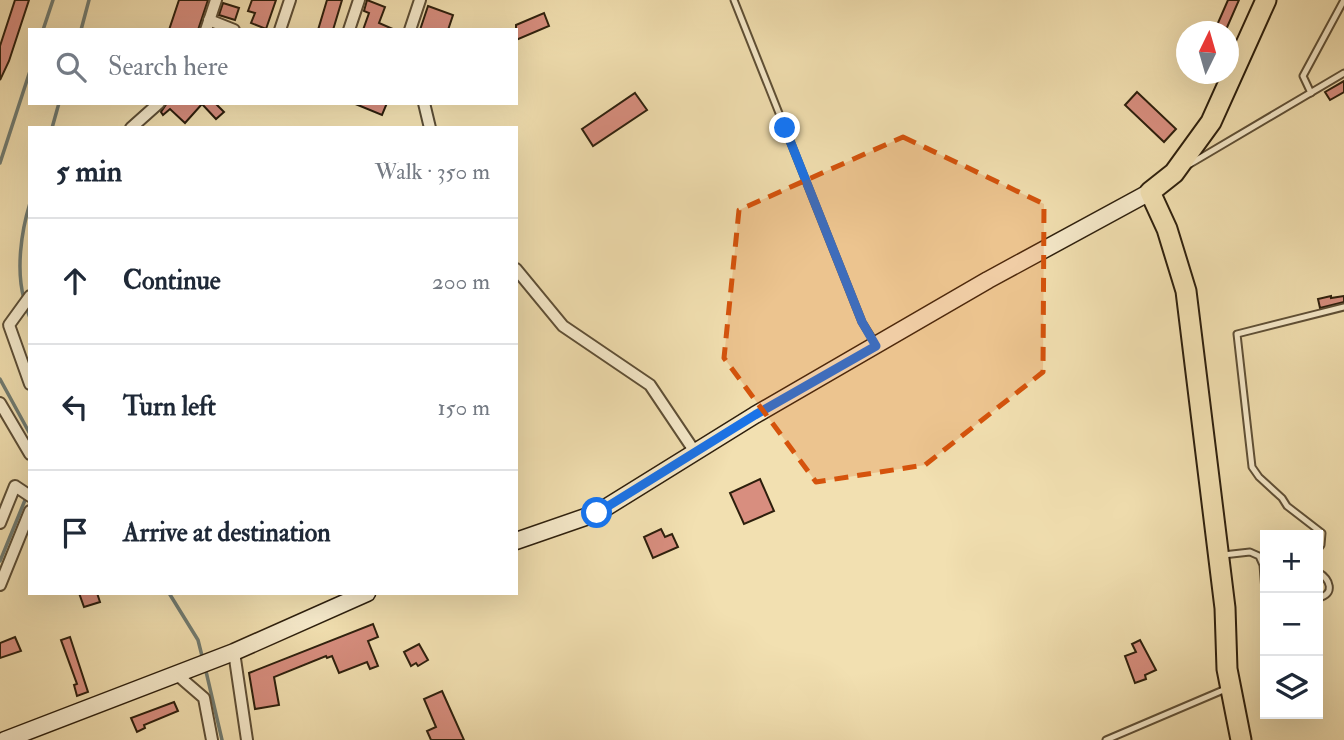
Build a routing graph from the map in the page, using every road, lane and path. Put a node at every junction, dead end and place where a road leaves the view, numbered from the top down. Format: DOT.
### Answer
graph roads {
  1 [pos="216,0"];
  2 [pos="290,0"];
  3 [pos="359,0"];
  4 [pos="421,0"];
  5 [pos="734,0"];
  6 [pos="1266,0"];
  7 [pos="1344,0"];
  8 [pos="207,25"];
  9 [pos="282,28"];
  10 [pos="350,28"];
  11 [pos="411,28"];
  12 [pos="1344,73"];
  13 [pos="1311,93"];
  14 [pos="157,105"];
  15 [pos="424,105"];
  16 [pos="133,126"];
  17 [pos="430,126"];
  18 [pos="1174,173"];
  19 [pos="1150,192"];
  20 [pos="518,271"];
  21 [pos="26,300"];
  22 [pos="1344,307"];
  23 [pos="876,346"];
  24 [pos="28,378"];
  25 [pos="0,403"];
  26 [pos="28,451"];
  27 [pos="695,452"];
  28 [pos="28,495"];
  29 [pos="28,516"];
  30 [pos="0,523"];
  31 [pos="1318,530"];
  32 [pos="518,540"];
  33 [pos="1217,556"];
  34 [pos="1260,558"];
  35 [pos="1323,575"];
  36 [pos="0,585"];
  37 [pos="362,595"];
  38 [pos="1323,596"];
  39 [pos="231,653"];
  40 [pos="181,671"];
  41 [pos="1231,686"];
  42 [pos="5,740"];
  43 [pos="212,740"];
  44 [pos="247,740"];
  45 [pos="1106,740"];
  46 [pos="1241,740"];
  1 -- 8 [label="street"];
  2 -- 9 [label="street"];
  3 -- 10 [label="street"];
  4 -- 11 [label="street"];
  5 -- 23 [label="lane"];
  6 -- 18 [label="highway"];
  7 -- 13 [label="lane"];
  12 -- 13 [label="lane"];
  13 -- 18 [label="lane"];
  14 -- 16 [label="street"];
  15 -- 17 [label="street"];
  18 -- 19 [label="highway"];
  19 -- 23 [label="main road"];
  19 -- 33 [label="highway"];
  20 -- 27 [label="street"];
  21 -- 24 [label="street"];
  22 -- 31 [label="lane"];
  23 -- 27 [label="main road"];
  25 -- 26 [label="street"];
  27 -- 32 [label="main road"];
  28 -- 30 [label="street"];
  29 -- 36 [label="street"];
  33 -- 34 [label="lane"];
  33 -- 41 [label="highway"];
  35 -- 38 [label="lane"];
  37 -- 39 [label="main road"];
  39 -- 40 [label="main road"];
  39 -- 44 [label="street"];
  40 -- 42 [label="main road"];
  40 -- 43 [label="street"];
  41 -- 45 [label="lane"];
  41 -- 46 [label="highway"];
}
